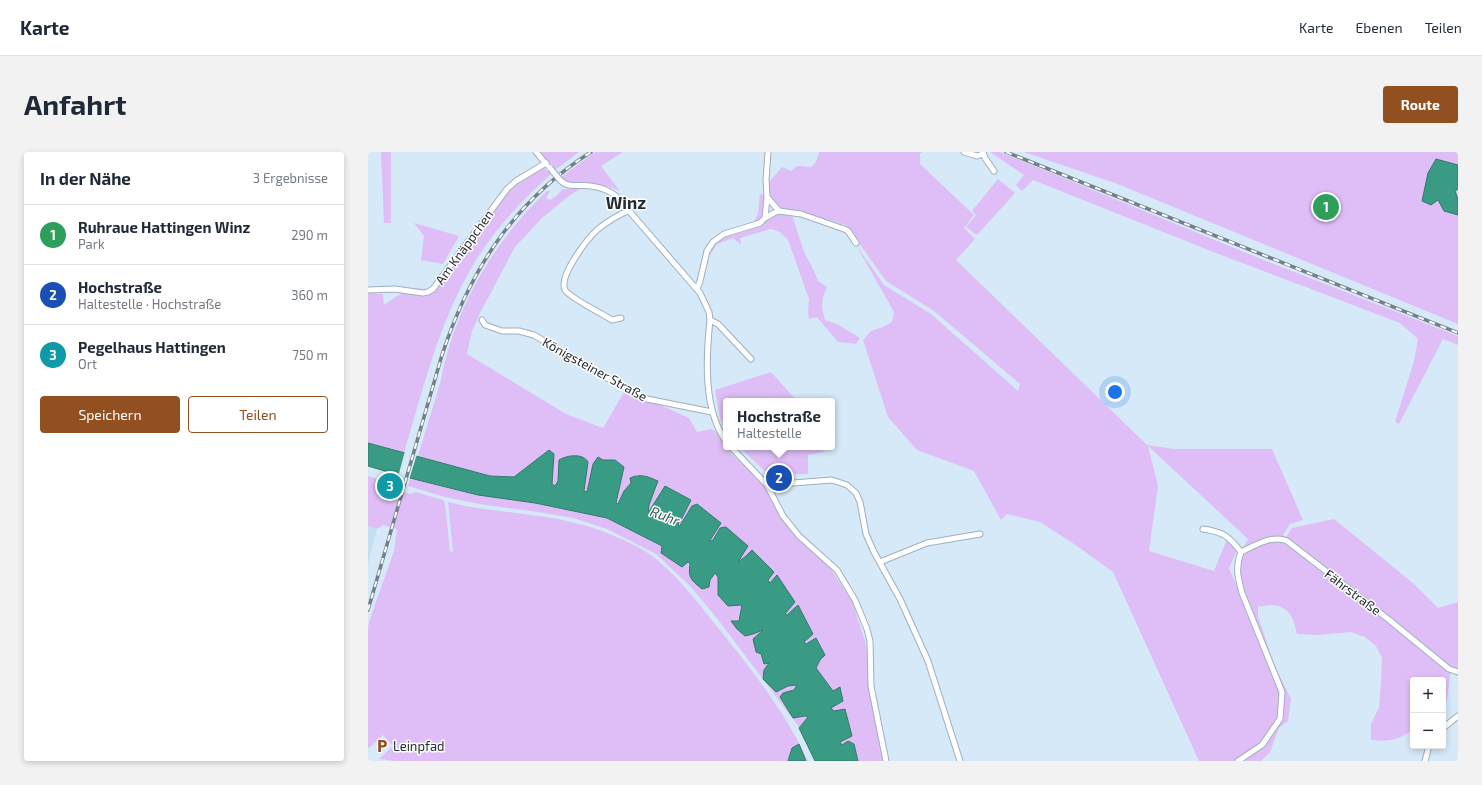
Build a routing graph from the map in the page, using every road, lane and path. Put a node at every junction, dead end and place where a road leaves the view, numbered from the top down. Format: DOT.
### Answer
graph roads {
  1 [pos="536,152"];
  2 [pos="768,152"];
  3 [pos="964,152"];
  4 [pos="983,153"];
  5 [pos="546,163"];
  6 [pos="994,171"];
  7 [pos="767,197"];
  8 [pos="630,210"];
  9 [pos="779,211"];
  10 [pos="765,218"];
  11 [pos="856,243"];
  12 [pos="697,288"];
  13 [pos="368,290"];
  14 [pos="711,317"];
  15 [pos="621,318"];
  16 [pos="482,320"];
  17 [pos="751,359"];
  18 [pos="712,412"];
  19 [pos="723,436"];
  20 [pos="734,450"];
  21 [pos="767,485"];
  22 [pos="1203,529"];
  23 [pos="980,534"];
  24 [pos="1241,552"];
  25 [pos="880,562"];
  26 [pos="1458,672"];
  27 [pos="1458,716"];
  28 [pos="1446,726"];
  29 [pos="1429,749"];
  30 [pos="886,761"];
  31 [pos="960,761"];
  32 [pos="1238,761"];
  33 [pos="1425,761"];
  1 -- 5 [label="street"];
  2 -- 7 [label="street"];
  3 -- 4 [label="street"];
  4 -- 6 [label="street"];
  5 -- 8 [label="street, bridge"];
  5 -- 13 [label="street, Am Knäppchen"];
  7 -- 9 [label="street"];
  7 -- 10 [label="street"];
  8 -- 12 [label="street"];
  8 -- 15 [label="street"];
  9 -- 10 [label="street"];
  9 -- 11 [label="street"];
  10 -- 12 [label="street"];
  12 -- 14 [label="street"];
  14 -- 17 [label="street"];
  14 -- 18 [label="street"];
  16 -- 18 [label="street, Königsteiner Straße"];
  18 -- 19 [label="street"];
  20 -- 21 [label="street"];
  21 -- 25 [label="street"];
  21 -- 30 [label="street"];
  22 -- 24 [label="street"];
  23 -- 25 [label="street"];
  24 -- 26 [label="street, Fährstraße"];
  24 -- 32 [label="street"];
  25 -- 31 [label="street"];
  27 -- 28 [label="street"];
  29 -- 33 [label="street"];
}
